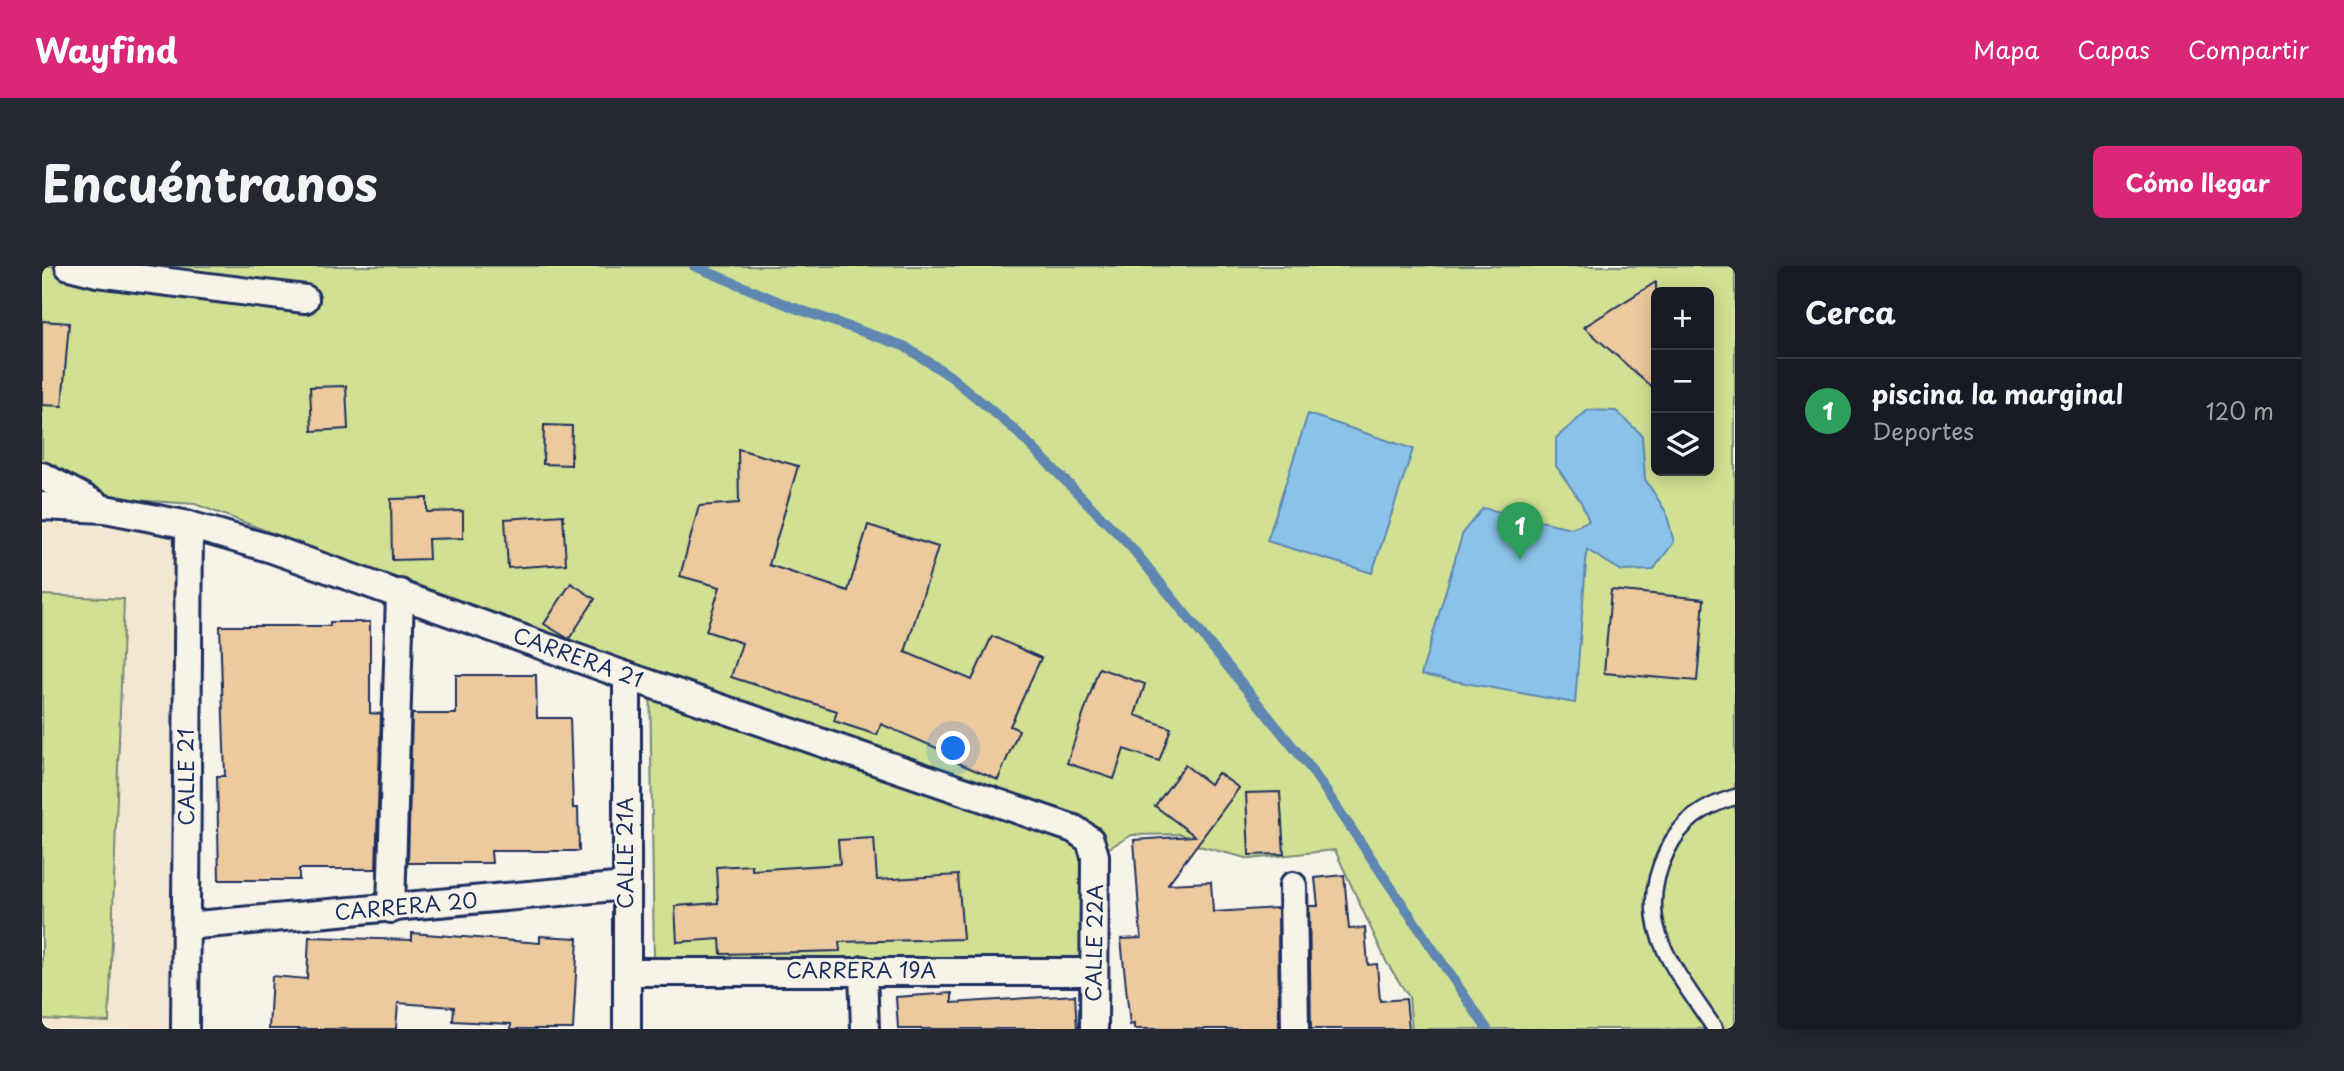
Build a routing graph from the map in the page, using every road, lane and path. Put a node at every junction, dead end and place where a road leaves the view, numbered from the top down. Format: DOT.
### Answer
graph roads {
  1 [pos="69,266"];
  2 [pos="305,299"];
  3 [pos="42,476"];
  4 [pos="42,506"];
  5 [pos="105,509"];
  6 [pos="189,526"];
  7 [pos="400,593"];
  8 [pos="627,677"];
  9 [pos="1735,797"];
  10 [pos="1095,856"];
  11 [pos="626,886"];
  12 [pos="1293,886"];
  13 [pos="391,909"];
  14 [pos="186,926"];
  15 [pos="863,971"];
  16 [pos="628,972"];
  17 [pos="1094,972"];
  18 [pos="185,1029"];
  19 [pos="627,1029"];
  20 [pos="864,1029"];
  21 [pos="1094,1029"];
  22 [pos="1295,1029"];
  23 [pos="1715,1029"];
  1 -- 2 [label="street"];
  3 -- 5 [label="street"];
  4 -- 5 [label="street, CARRERA 21"];
  5 -- 6 [label="street, CARRERA 21"];
  6 -- 7 [label="street, CARRERA 21"];
  6 -- 14 [label="street, CALLE 21"];
  7 -- 8 [label="street, CARRERA 21"];
  7 -- 13 [label="street"];
  8 -- 10 [label="street, CARRERA 21"];
  8 -- 11 [label="street, CALLE 21A"];
  9 -- 23 [label="lane"];
  10 -- 17 [label="street, CALLE 22A"];
  11 -- 13 [label="street, CARRERA 20"];
  11 -- 16 [label="street, CALLE 21A"];
  12 -- 22 [label="street"];
  13 -- 14 [label="street, CARRERA 20"];
  14 -- 18 [label="street, CALLE 21"];
  15 -- 16 [label="street, CARRERA 19A"];
  15 -- 17 [label="street, CARRERA 19A"];
  15 -- 20 [label="street"];
  16 -- 19 [label="street, CALLE 21A"];
  17 -- 21 [label="street, CALLE 22A"];
}
